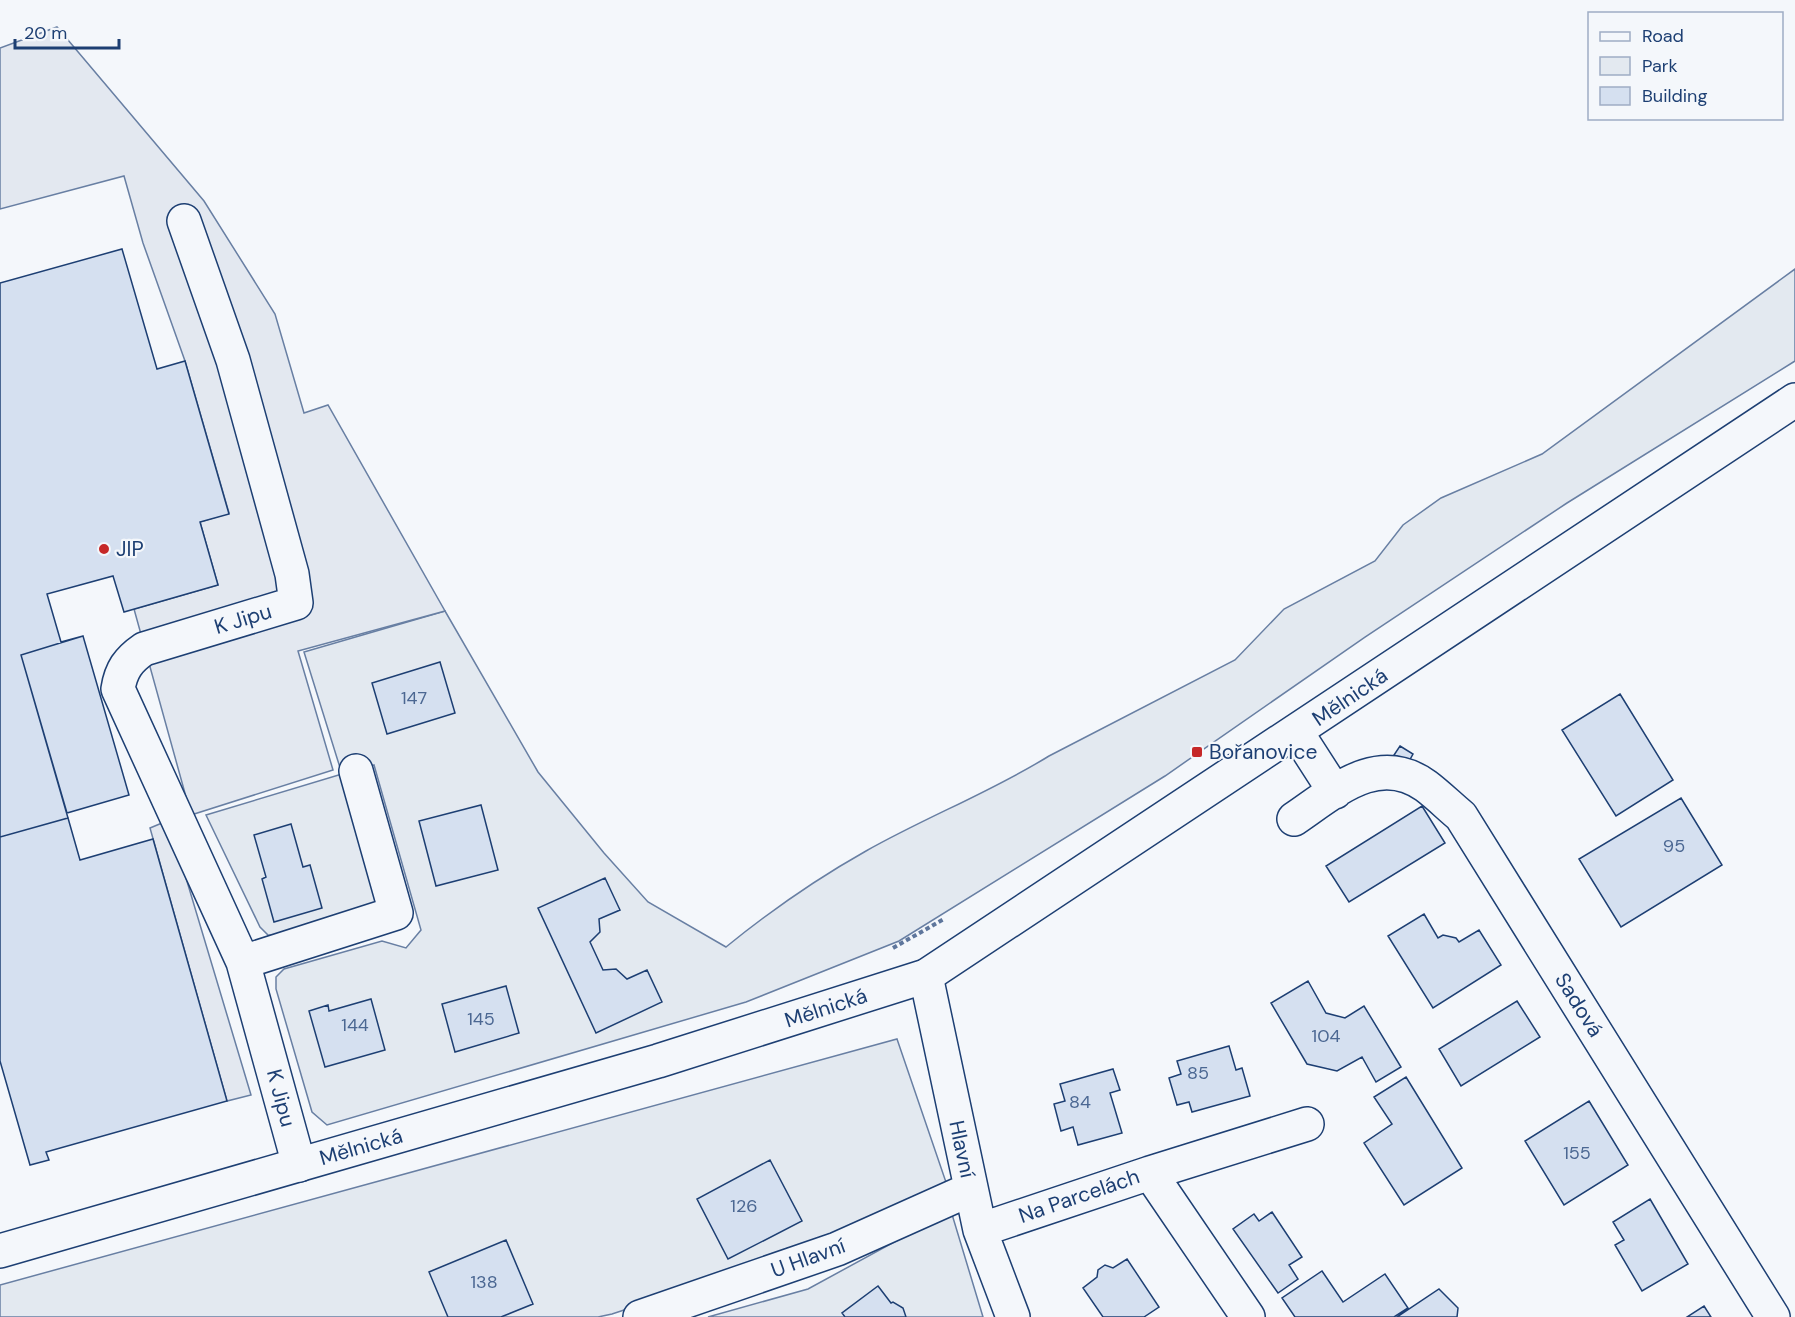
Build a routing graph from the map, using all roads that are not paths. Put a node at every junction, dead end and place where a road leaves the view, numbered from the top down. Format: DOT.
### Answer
graph roads {
  1 [pos="184,221"];
  2 [pos="1795,400"];
  3 [pos="1297,733"];
  4 [pos="356,771"];
  5 [pos="1335,792"];
  6 [pos="1294,819"];
  7 [pos="243,962"];
  8 [pos="926,976"];
  9 [pos="1307,1124"];
  10 [pos="299,1165"];
  11 [pos="1150,1173"];
  12 [pos="971,1189"];
  13 [pos="980,1230"];
  14 [pos="0,1251"];
  15 [pos="640,1317"];
  16 [pos="1013,1317"];
  17 [pos="1248,1317"];
  18 [pos="1773,1317"];
  1 -- 7 [label="street, K Jipu"];
  2 -- 3 [label="street, Mělnická"];
  3 -- 5 [label="street"];
  3 -- 8 [label="street, Mělnická"];
  4 -- 7 [label="street"];
  5 -- 6 [label="street, Sadová"];
  5 -- 18 [label="street, Sadová"];
  7 -- 10 [label="street, K Jipu"];
  8 -- 10 [label="street, Mělnická"];
  8 -- 12 [label="street, Hlavní"];
  9 -- 11 [label="street"];
  10 -- 14 [label="street, Mělnická"];
  11 -- 13 [label="street, Na Parcelách"];
  11 -- 17 [label="street, Na Parcelách"];
  12 -- 13 [label="street, Hlavní"];
  12 -- 15 [label="street, U Hlavní"];
  13 -- 16 [label="street, Hlavní"];
}
